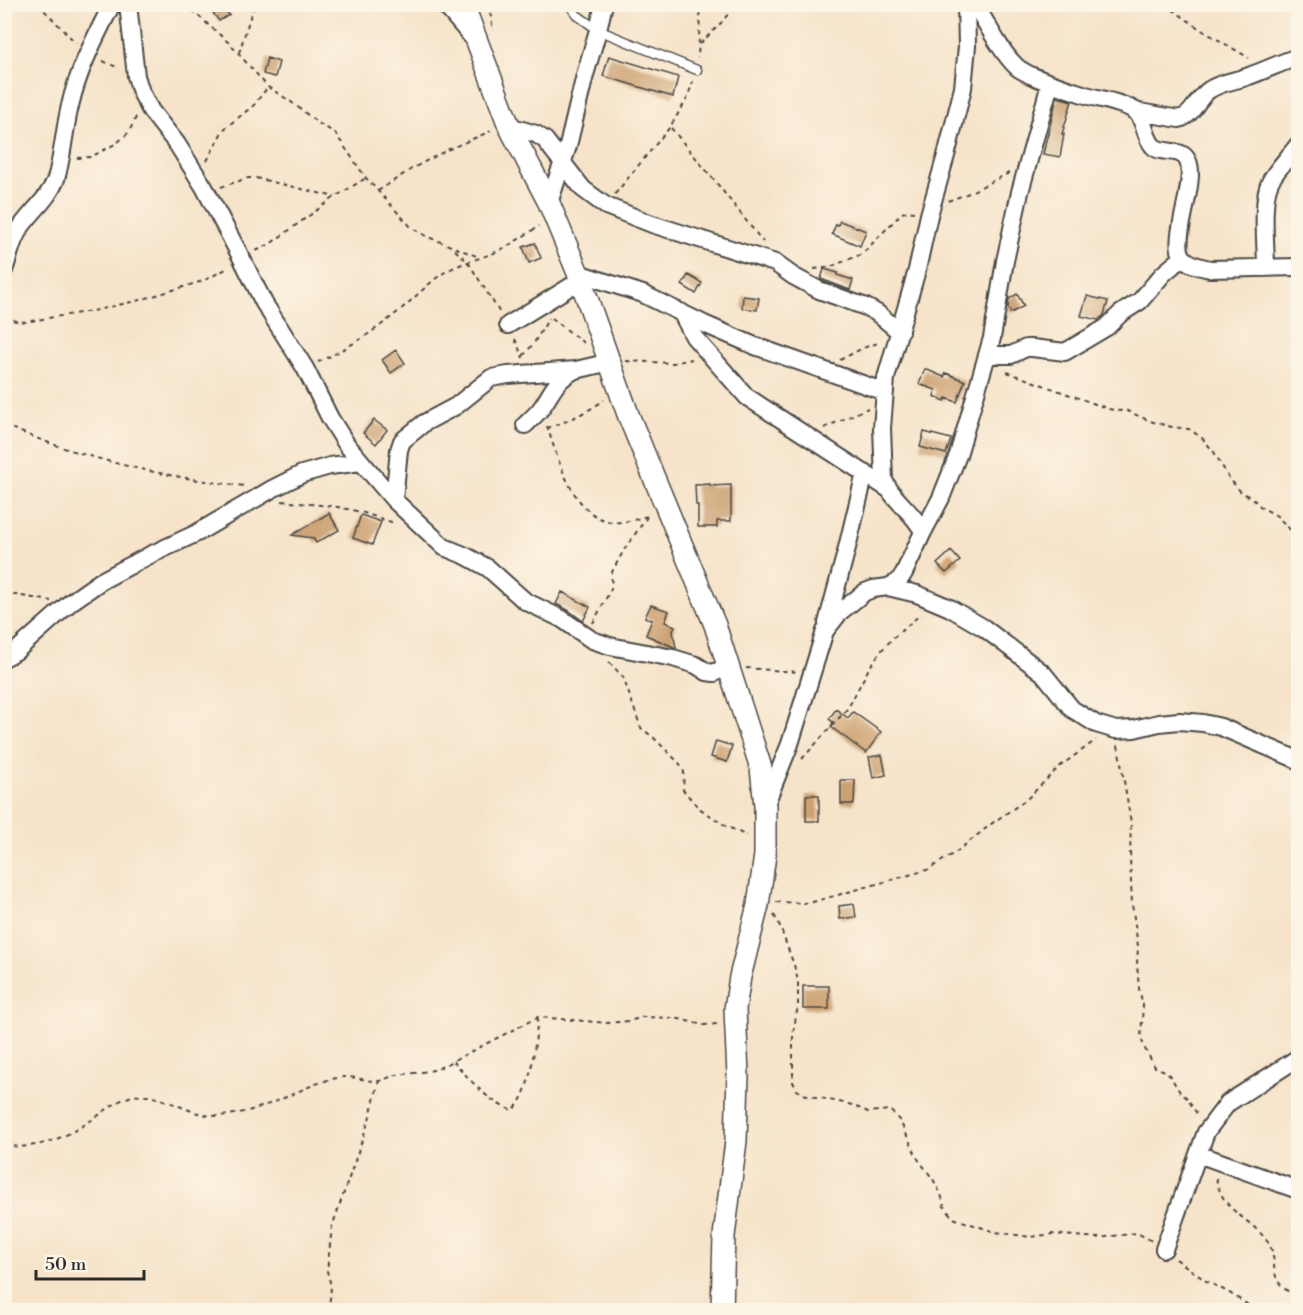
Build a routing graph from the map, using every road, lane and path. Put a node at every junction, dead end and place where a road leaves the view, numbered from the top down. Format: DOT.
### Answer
graph roads {
  1 [pos="112,4"];
  2 [pos="128,4"];
  3 [pos="185,4"];
  4 [pos="256,4"];
  5 [pos="444,4"];
  6 [pos="463,4"];
  7 [pos="569,4"];
  8 [pos="604,4"];
  9 [pos="698,4"];
  10 [pos="736,4"];
  11 [pos="966,4"];
  12 [pos="975,4"];
  13 [pos="1165,4"];
  14 [pos="598,30"];
  15 [pos="478,45"];
  16 [pos="700,45"];
  17 [pos="239,54"];
  18 [pos="1299,57"];
  19 [pos="1267,69"];
  20 [pos="697,70"];
  21 [pos="1050,84"];
  22 [pos="268,87"];
  23 [pos="141,92"];
  24 [pos="1134,111"];
  25 [pos="508,125"];
  26 [pos="670,127"];
  27 [pos="1299,145"];
  28 [pos="60,160"];
  29 [pos="563,163"];
  30 [pos="1028,165"];
  31 [pos="366,178"];
  32 [pos="201,182"];
  33 [pos="378,191"];
  34 [pos="335,198"];
  35 [pos="606,206"];
  36 [pos="552,209"];
  37 [pos="930,211"];
  38 [pos="479,257"];
  39 [pos="1183,257"];
  40 [pos="242,259"];
  41 [pos="774,263"];
  42 [pos="1299,267"];
  43 [pos="1266,268"];
  44 [pos="4,270"];
  45 [pos="580,276"];
  46 [pos="793,276"];
  47 [pos="681,312"];
  48 [pos="4,319"];
  49 [pos="508,325"];
  50 [pos="898,335"];
  51 [pos="710,355"];
  52 [pos="523,356"];
  53 [pos="608,357"];
  54 [pos="986,359"];
  55 [pos="305,368"];
  56 [pos="576,369"];
  57 [pos="821,370"];
  58 [pos="618,385"];
  59 [pos="884,396"];
  60 [pos="541,409"];
  61 [pos="4,425"];
  62 [pos="525,425"];
  63 [pos="547,428"];
  64 [pos="806,436"];
  65 [pos="361,462"];
  66 [pos="865,472"];
  67 [pos="887,488"];
  68 [pos="272,489"];
  69 [pos="257,499"];
  70 [pos="393,500"];
  71 [pos="403,526"];
  72 [pos="923,532"];
  73 [pos="1299,538"];
  74 [pos="888,587"];
  75 [pos="4,592"];
  76 [pos="71,602"];
  77 [pos="935,602"];
  78 [pos="825,631"];
  79 [pos="589,638"];
  80 [pos="4,658"];
  81 [pos="728,666"];
  82 [pos="811,674"];
  83 [pos="1113,730"];
  84 [pos="1299,760"];
  85 [pos="796,764"];
  86 [pos="765,806"];
  87 [pos="765,846"];
  88 [pos="763,900"];
  89 [pos="735,1009"];
  90 [pos="538,1017"];
  91 [pos="1299,1058"];
  92 [pos="453,1061"];
  93 [pos="379,1081"];
  94 [pos="1206,1132"];
  95 [pos="4,1146"];
  96 [pos="1203,1156"];
  97 [pos="1299,1190"];
  98 [pos="1164,1249"];
  99 [pos="1299,1300"];
  100 [pos="328,1311"];
  101 [pos="722,1311"];
  102 [pos="1260,1311"];
  1 -- 28 [label="street"];
  2 -- 23 [label="street"];
  3 -- 17 [label="path"];
  4 -- 17 [label="path"];
  5 -- 15 [label="street"];
  6 -- 15 [label="street"];
  7 -- 14 [label="lane"];
  8 -- 14 [label="street"];
  9 -- 16 [label="path"];
  10 -- 16 [label="path"];
  11 -- 37 [label="street"];
  12 -- 21 [label="street"];
  13 -- 19 [label="path"];
  14 -- 20 [label="lane"];
  14 -- 29 [label="street"];
  15 -- 25 [label="street"];
  16 -- 20 [label="path"];
  17 -- 22 [label="path"];
  18 -- 19 [label="street"];
  19 -- 24 [label="street"];
  20 -- 26 [label="path"];
  21 -- 24 [label="street"];
  21 -- 30 [label="street"];
  22 -- 31 [label="path"];
  22 -- 32 [label="path"];
  23 -- 28 [label="path"];
  23 -- 32 [label="street"];
  24 -- 39 [label="street"];
  25 -- 29 [label="street"];
  25 -- 33 [label="path"];
  25 -- 36 [label="street"];
  26 -- 35 [label="path"];
  26 -- 41 [label="path"];
  27 -- 43 [label="street"];
  28 -- 44 [label="street"];
  29 -- 35 [label="street"];
  29 -- 36 [label="street"];
  30 -- 37 [label="path"];
  30 -- 54 [label="street"];
  31 -- 33 [label="path"];
  31 -- 34 [label="path"];
  32 -- 34 [label="path"];
  32 -- 40 [label="street"];
  33 -- 38 [label="path"];
  34 -- 40 [label="path"];
  35 -- 41 [label="street"];
  36 -- 38 [label="path"];
  36 -- 45 [label="street"];
  37 -- 46 [label="path"];
  37 -- 50 [label="street"];
  38 -- 55 [label="path"];
  39 -- 43 [label="street"];
  39 -- 54 [label="street"];
  40 -- 48 [label="path"];
  40 -- 55 [label="street"];
  41 -- 46 [label="street"];
  42 -- 43 [label="street"];
  45 -- 47 [label="street"];
  45 -- 49 [label="street"];
  45 -- 53 [label="street"];
  46 -- 50 [label="street"];
  47 -- 51 [label="street"];
  47 -- 57 [label="street"];
  50 -- 57 [label="path"];
  50 -- 59 [label="street"];
  51 -- 53 [label="path"];
  51 -- 64 [label="street"];
  52 -- 53 [label="path"];
  53 -- 56 [label="street"];
  53 -- 58 [label="street"];
  54 -- 72 [label="street"];
  54 -- 73 [label="path"];
  55 -- 65 [label="street"];
  56 -- 60 [label="street"];
  56 -- 70 [label="street"];
  57 -- 59 [label="street"];
  58 -- 63 [label="path"];
  58 -- 81 [label="street"];
  59 -- 64 [label="path"];
  59 -- 67 [label="street"];
  60 -- 62 [label="street"];
  60 -- 63 [label="path"];
  61 -- 68 [label="path"];
  63 -- 79 [label="path"];
  64 -- 66 [label="street"];
  65 -- 68 [label="street"];
  65 -- 70 [label="street"];
  66 -- 67 [label="street"];
  66 -- 78 [label="street"];
  67 -- 72 [label="street"];
  68 -- 69 [label="street"];
  69 -- 71 [label="path"];
  69 -- 76 [label="street"];
  70 -- 79 [label="street"];
  72 -- 74 [label="street"];
  74 -- 77 [label="street"];
  74 -- 78 [label="street"];
  75 -- 76 [label="path"];
  76 -- 80 [label="street"];
  77 -- 83 [label="street"];
  77 -- 85 [label="path"];
  78 -- 82 [label="street"];
  79 -- 81 [label="street"];
  79 -- 87 [label="path"];
  81 -- 82 [label="path"];
  81 -- 86 [label="street"];
  82 -- 86 [label="street"];
  83 -- 84 [label="street"];
  83 -- 88 [label="path"];
  83 -- 94 [label="path"];
  86 -- 87 [label="street"];
  87 -- 88 [label="street"];
  88 -- 89 [label="street"];
  88 -- 98 [label="path"];
  89 -- 90 [label="path"];
  89 -- 101 [label="street"];
  90 -- 92 [label="path"];
  90 -- 92 [label="path"];
  91 -- 94 [label="street"];
  92 -- 93 [label="path"];
  93 -- 95 [label="path"];
  93 -- 100 [label="path"];
  94 -- 96 [label="street"];
  96 -- 97 [label="street"];
  96 -- 98 [label="street"];
  96 -- 99 [label="path"];
  98 -- 102 [label="path"];
}
